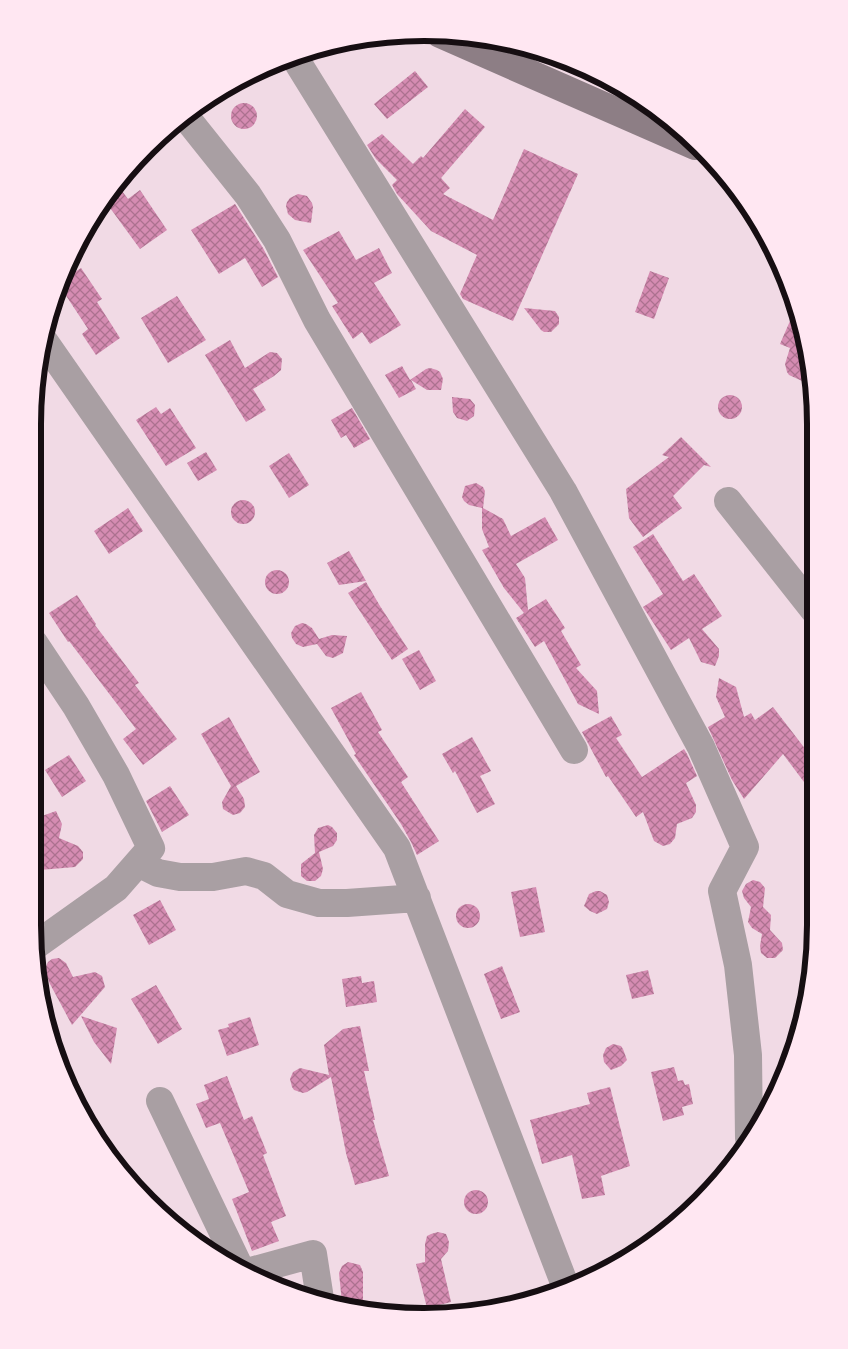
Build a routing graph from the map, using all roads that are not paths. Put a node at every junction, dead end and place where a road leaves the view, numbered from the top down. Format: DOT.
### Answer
graph roads {
  1 [pos="462,44"];
  2 [pos="299,63"];
  3 [pos="189,121"];
  4 [pos="680,139"];
  5 [pos="49,348"];
  6 [pos="728,501"];
  7 [pos="807,601"];
  8 [pos="41,654"];
  9 [pos="574,750"];
  10 [pos="138,863"];
  11 [pos="417,898"];
  12 [pos="42,941"];
  13 [pos="160,1102"];
  14 [pos="749,1126"];
  15 [pos="235,1257"];
  16 [pos="258,1269"];
  17 [pos="564,1281"];
  18 [pos="319,1293"];
  1 -- 4 [label="main road"];
  2 -- 14 [label="street"];
  3 -- 9 [label="street"];
  5 -- 11 [label="street"];
  6 -- 7 [label="street"];
  8 -- 10 [label="street"];
  10 -- 11 [label="street"];
  10 -- 12 [label="street"];
  11 -- 17 [label="street"];
  13 -- 15 [label="street"];
  16 -- 18 [label="street"];
}
